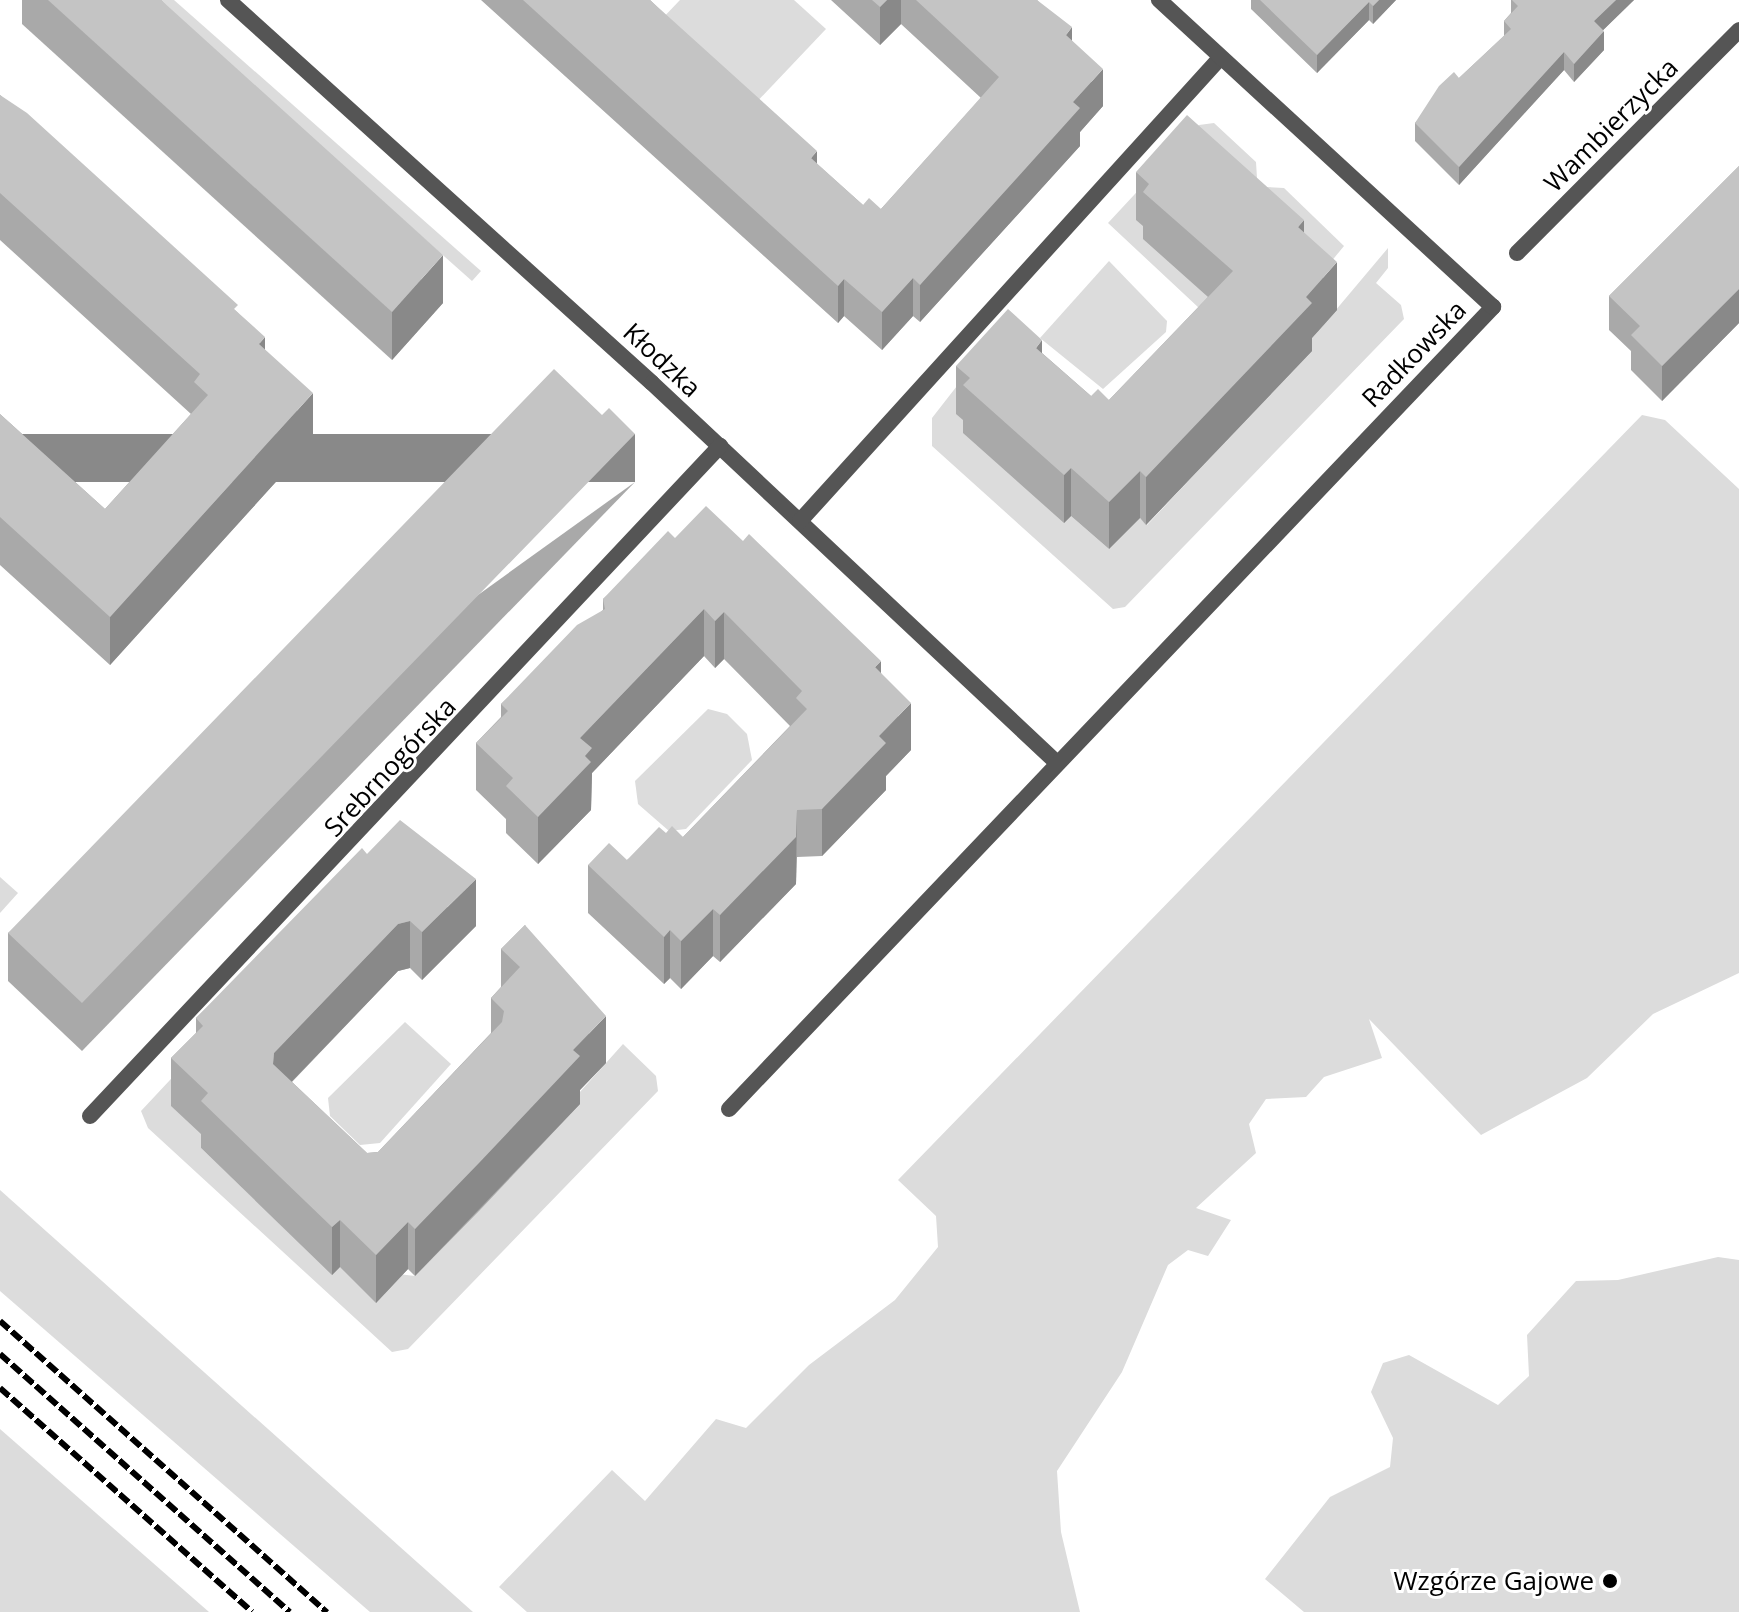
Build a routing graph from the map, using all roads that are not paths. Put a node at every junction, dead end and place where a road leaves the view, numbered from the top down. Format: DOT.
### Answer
graph roads {
  1 [pos="228,0"];
  2 [pos="1159,0"];
  3 [pos="1739,30"];
  4 [pos="1219,59"];
  5 [pos="1517,253"];
  6 [pos="720,446"];
  7 [pos="800,521"];
  8 [pos="1056,762"];
  9 [pos="729,1109"];
  10 [pos="90,1116"];
  1 -- 6 [label="street, Kłodzka"];
  2 -- 4 [label="street, Radkowska"];
  3 -- 5 [label="street, Wambierzycka"];
  4 -- 7 [label="street"];
  4 -- 8 [label="street, Radkowska"];
  6 -- 7 [label="street, Kłodzka"];
  6 -- 10 [label="street, Srebrnogórska"];
  7 -- 8 [label="street, Kłodzka"];
  8 -- 9 [label="street"];
}
